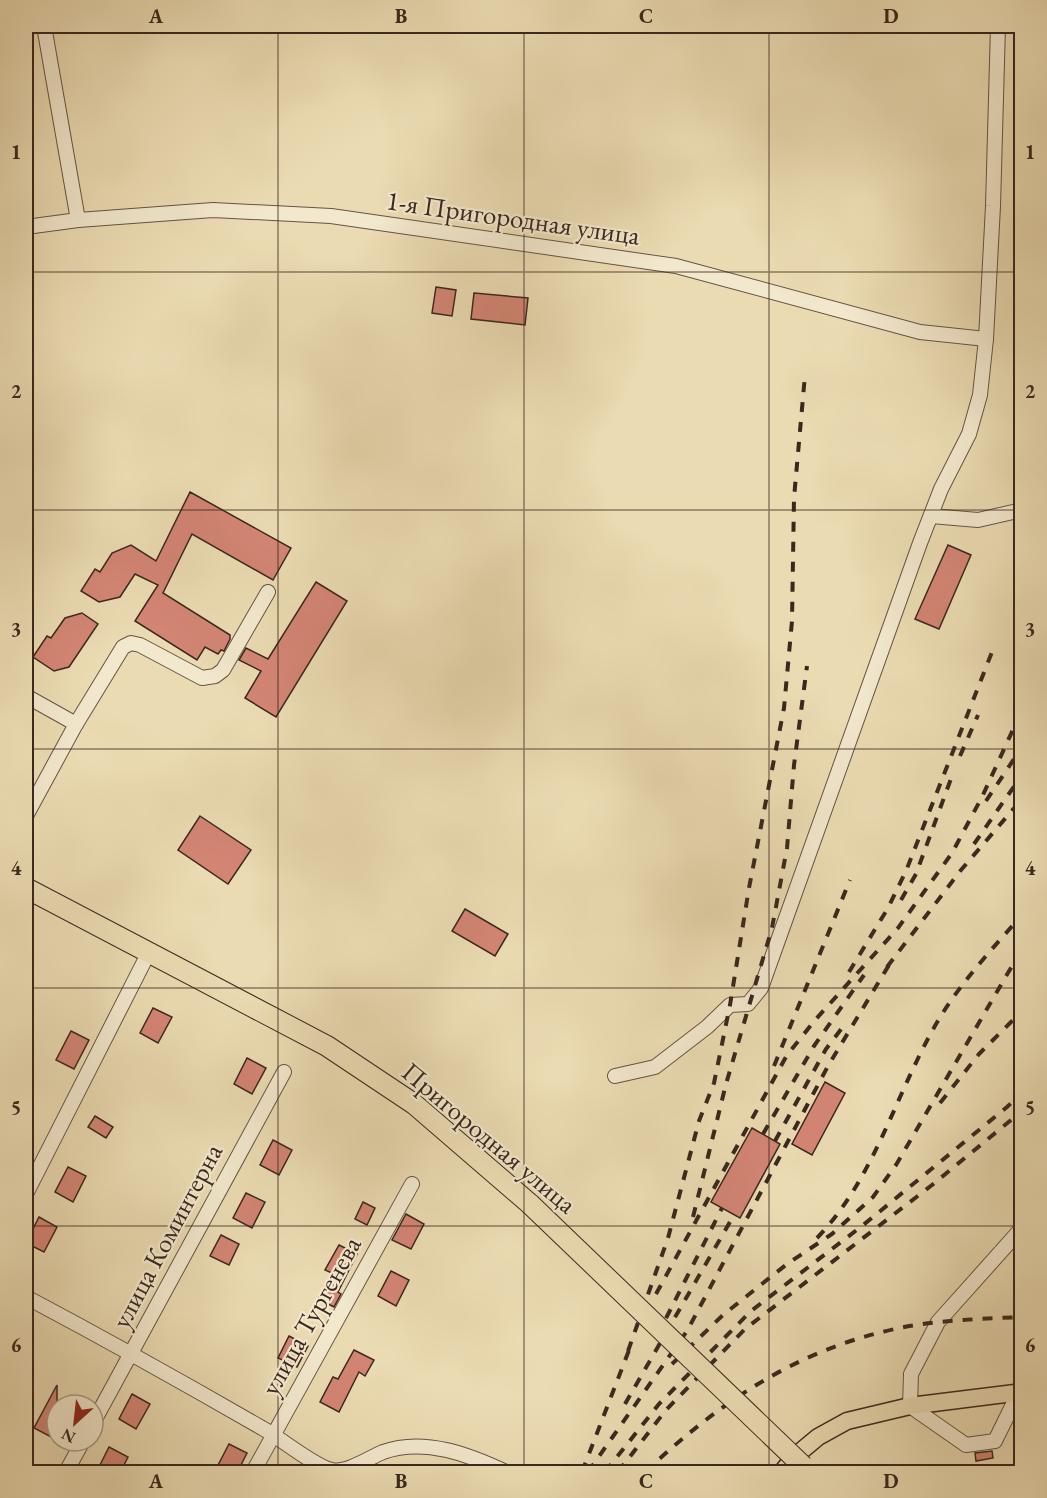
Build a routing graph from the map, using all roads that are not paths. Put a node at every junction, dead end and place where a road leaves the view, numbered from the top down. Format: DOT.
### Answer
graph roads {
  1 [pos="44,26"];
  2 [pos="998,26"];
  3 [pos="78,220"];
  4 [pos="26,227"];
  5 [pos="986,339"];
  6 [pos="1022,510"];
  7 [pos="931,516"];
  8 [pos="268,592"];
  9 [pos="26,696"];
  10 [pos="76,724"];
  11 [pos="26,816"];
  12 [pos="26,888"];
  13 [pos="149,952"];
  14 [pos="284,1072"];
  15 [pos="615,1076"];
  16 [pos="412,1184"];
  17 [pos="26,1194"];
  18 [pos="1022,1228"];
  19 [pos="26,1297"];
  20 [pos="132,1353"];
  21 [pos="1020,1392"];
  22 [pos="105,1401"];
  23 [pos="910,1406"];
  24 [pos="273,1434"];
  25 [pos="77,1453"];
  26 [pos="807,1469"];
  27 [pos="66,1473"];
  28 [pos="253,1473"];
  29 [pos="506,1473"];
  30 [pos="782,1473"];
  1 -- 3 [label="street"];
  2 -- 5 [label="street"];
  3 -- 4 [label="street, 1-я Пригородная улица"];
  3 -- 5 [label="street, 1-я Пригородная улица"];
  5 -- 7 [label="street"];
  6 -- 7 [label="street"];
  7 -- 15 [label="street"];
  8 -- 10 [label="street"];
  9 -- 10 [label="street"];
  10 -- 11 [label="street"];
  12 -- 13 [label="highway, Пригородная улица"];
  13 -- 17 [label="street"];
  13 -- 26 [label="highway, Пригородная улица, bridge"];
  14 -- 20 [label="street, улица Коминтерна"];
  16 -- 24 [label="street, улица Тургенева"];
  18 -- 23 [label="street"];
  19 -- 20 [label="street"];
  20 -- 22 [label="street, улица Коминтерна"];
  20 -- 24 [label="street"];
  21 -- 23 [label="main road"];
  21 -- 23 [label="street"];
  23 -- 30 [label="main road"];
  24 -- 28 [label="street, улица Тургенева"];
  24 -- 29 [label="street"];
  25 -- 27 [label="street"];
}
